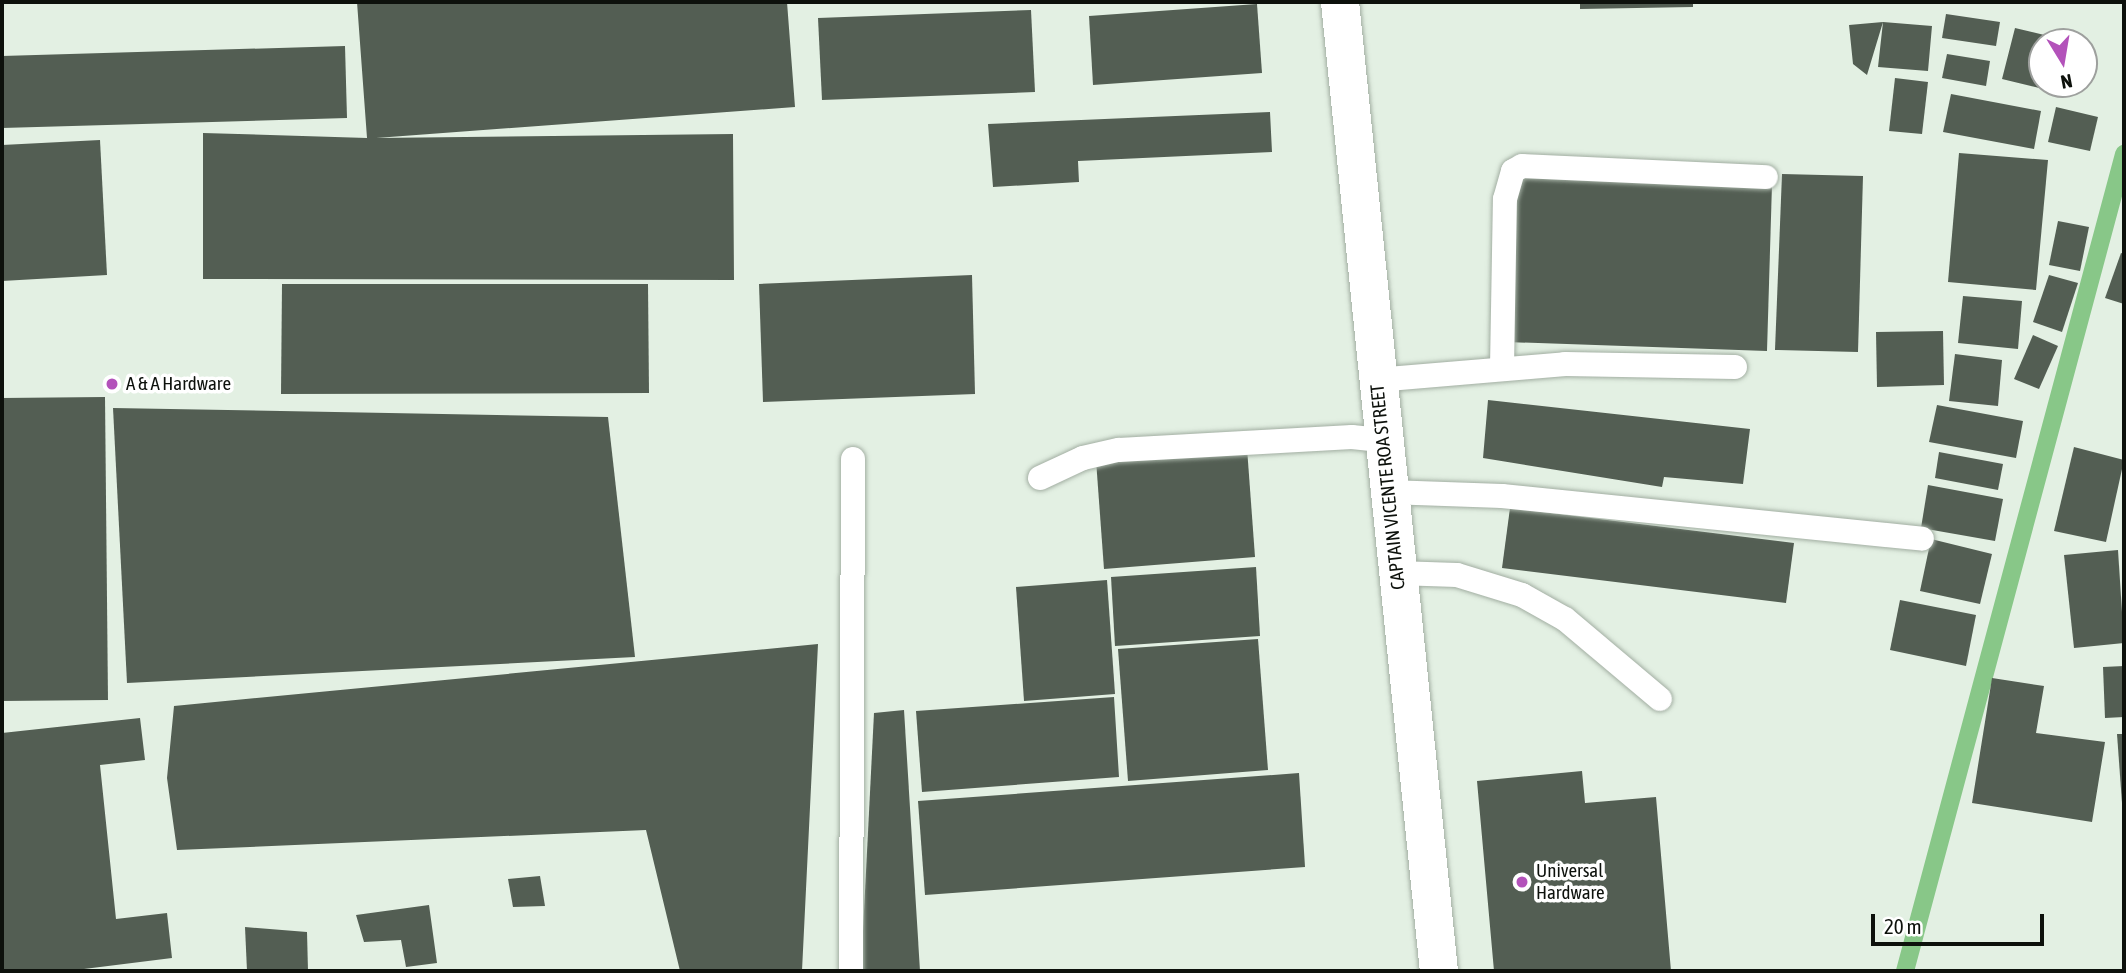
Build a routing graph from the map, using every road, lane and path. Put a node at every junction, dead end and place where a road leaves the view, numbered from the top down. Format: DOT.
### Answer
graph roads {
  1 [pos="1340,2"];
  2 [pos="1766,177"];
  3 [pos="1502,367"];
  4 [pos="1735,367"];
  5 [pos="1376,380"];
  6 [pos="1383,440"];
  7 [pos="853,460"];
  8 [pos="1040,478"];
  9 [pos="1388,492"];
  10 [pos="1922,539"];
  11 [pos="1397,573"];
  12 [pos="1660,699"];
  13 [pos="851,971"];
  14 [pos="1439,971"];
  1 -- 5 [label="street, CAPTAIN VICENTE ROA STREET"];
  2 -- 3 [label="lane"];
  3 -- 4 [label="lane"];
  3 -- 5 [label="lane"];
  5 -- 6 [label="street, CAPTAIN VICENTE ROA STREET"];
  6 -- 8 [label="lane"];
  6 -- 9 [label="street, CAPTAIN VICENTE ROA STREET"];
  7 -- 13 [label="lane"];
  9 -- 10 [label="lane"];
  9 -- 11 [label="street, CAPTAIN VICENTE ROA STREET"];
  11 -- 12 [label="lane"];
  11 -- 14 [label="street, CAPTAIN VICENTE ROA STREET"];
}
